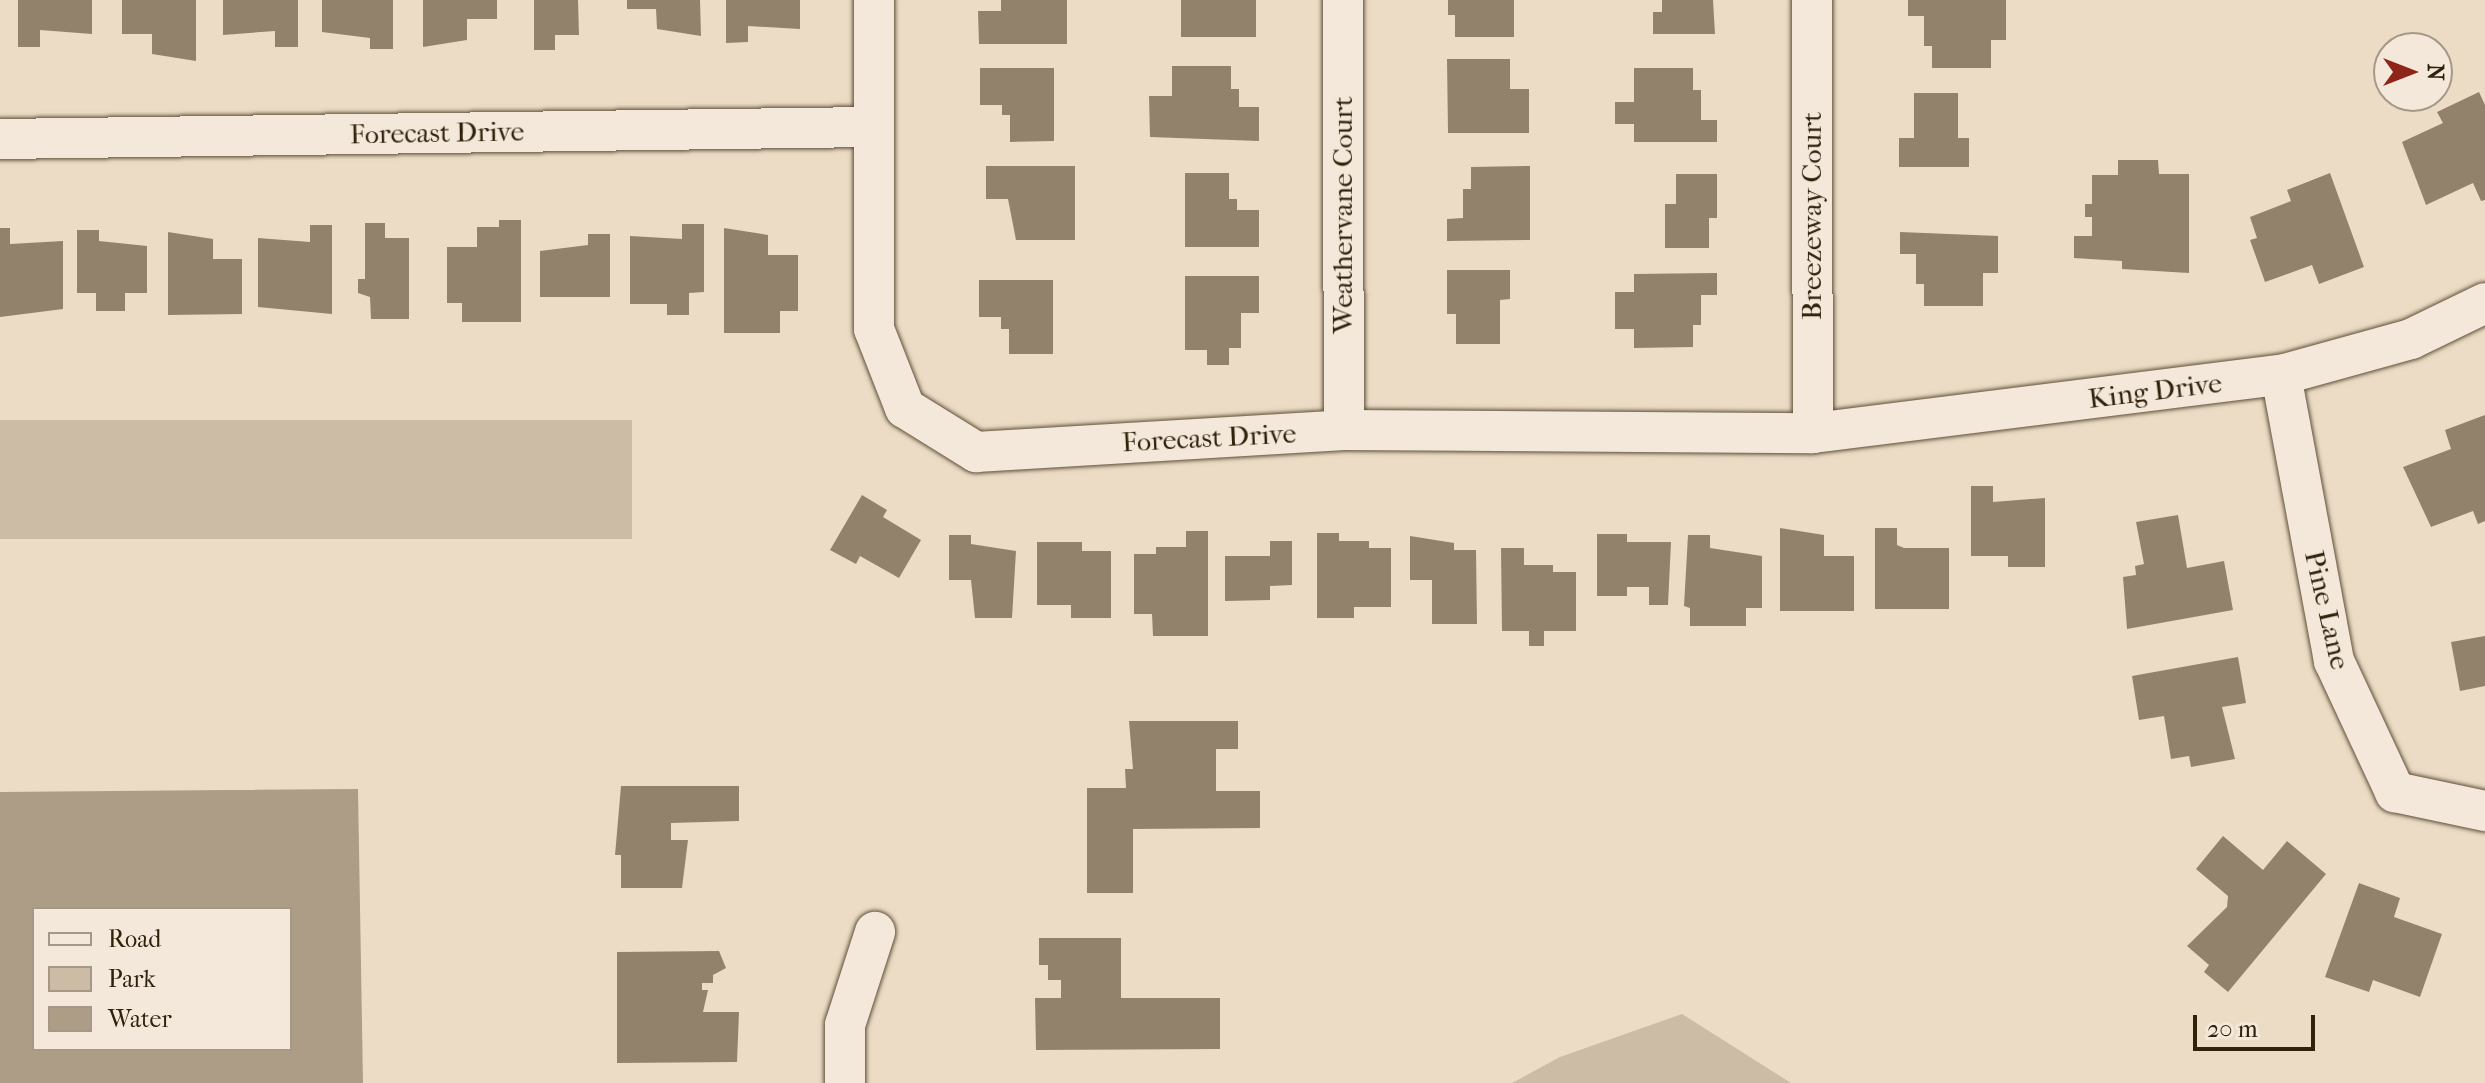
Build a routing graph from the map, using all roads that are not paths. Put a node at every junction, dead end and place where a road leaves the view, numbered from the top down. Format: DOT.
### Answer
graph roads {
  1 [pos="874,0"];
  2 [pos="1343,0"];
  3 [pos="1812,0"];
  4 [pos="874,127"];
  5 [pos="0,139"];
  6 [pos="2485,303"];
  7 [pos="2281,375"];
  8 [pos="1344,430"];
  9 [pos="1813,433"];
  10 [pos="2485,811"];
  11 [pos="875,932"];
  12 [pos="845,1083"];
  1 -- 4 [label="street, Forecast Drive"];
  2 -- 8 [label="street, Weathervane Court"];
  3 -- 9 [label="street, Breezeway Court"];
  4 -- 5 [label="street, Forecast Drive"];
  4 -- 8 [label="street, Forecast Drive"];
  6 -- 7 [label="street, King Drive"];
  7 -- 9 [label="street, King Drive"];
  7 -- 10 [label="street, Pine Lane"];
  8 -- 9 [label="street, Forecast Drive"];
  11 -- 12 [label="street"];
}
